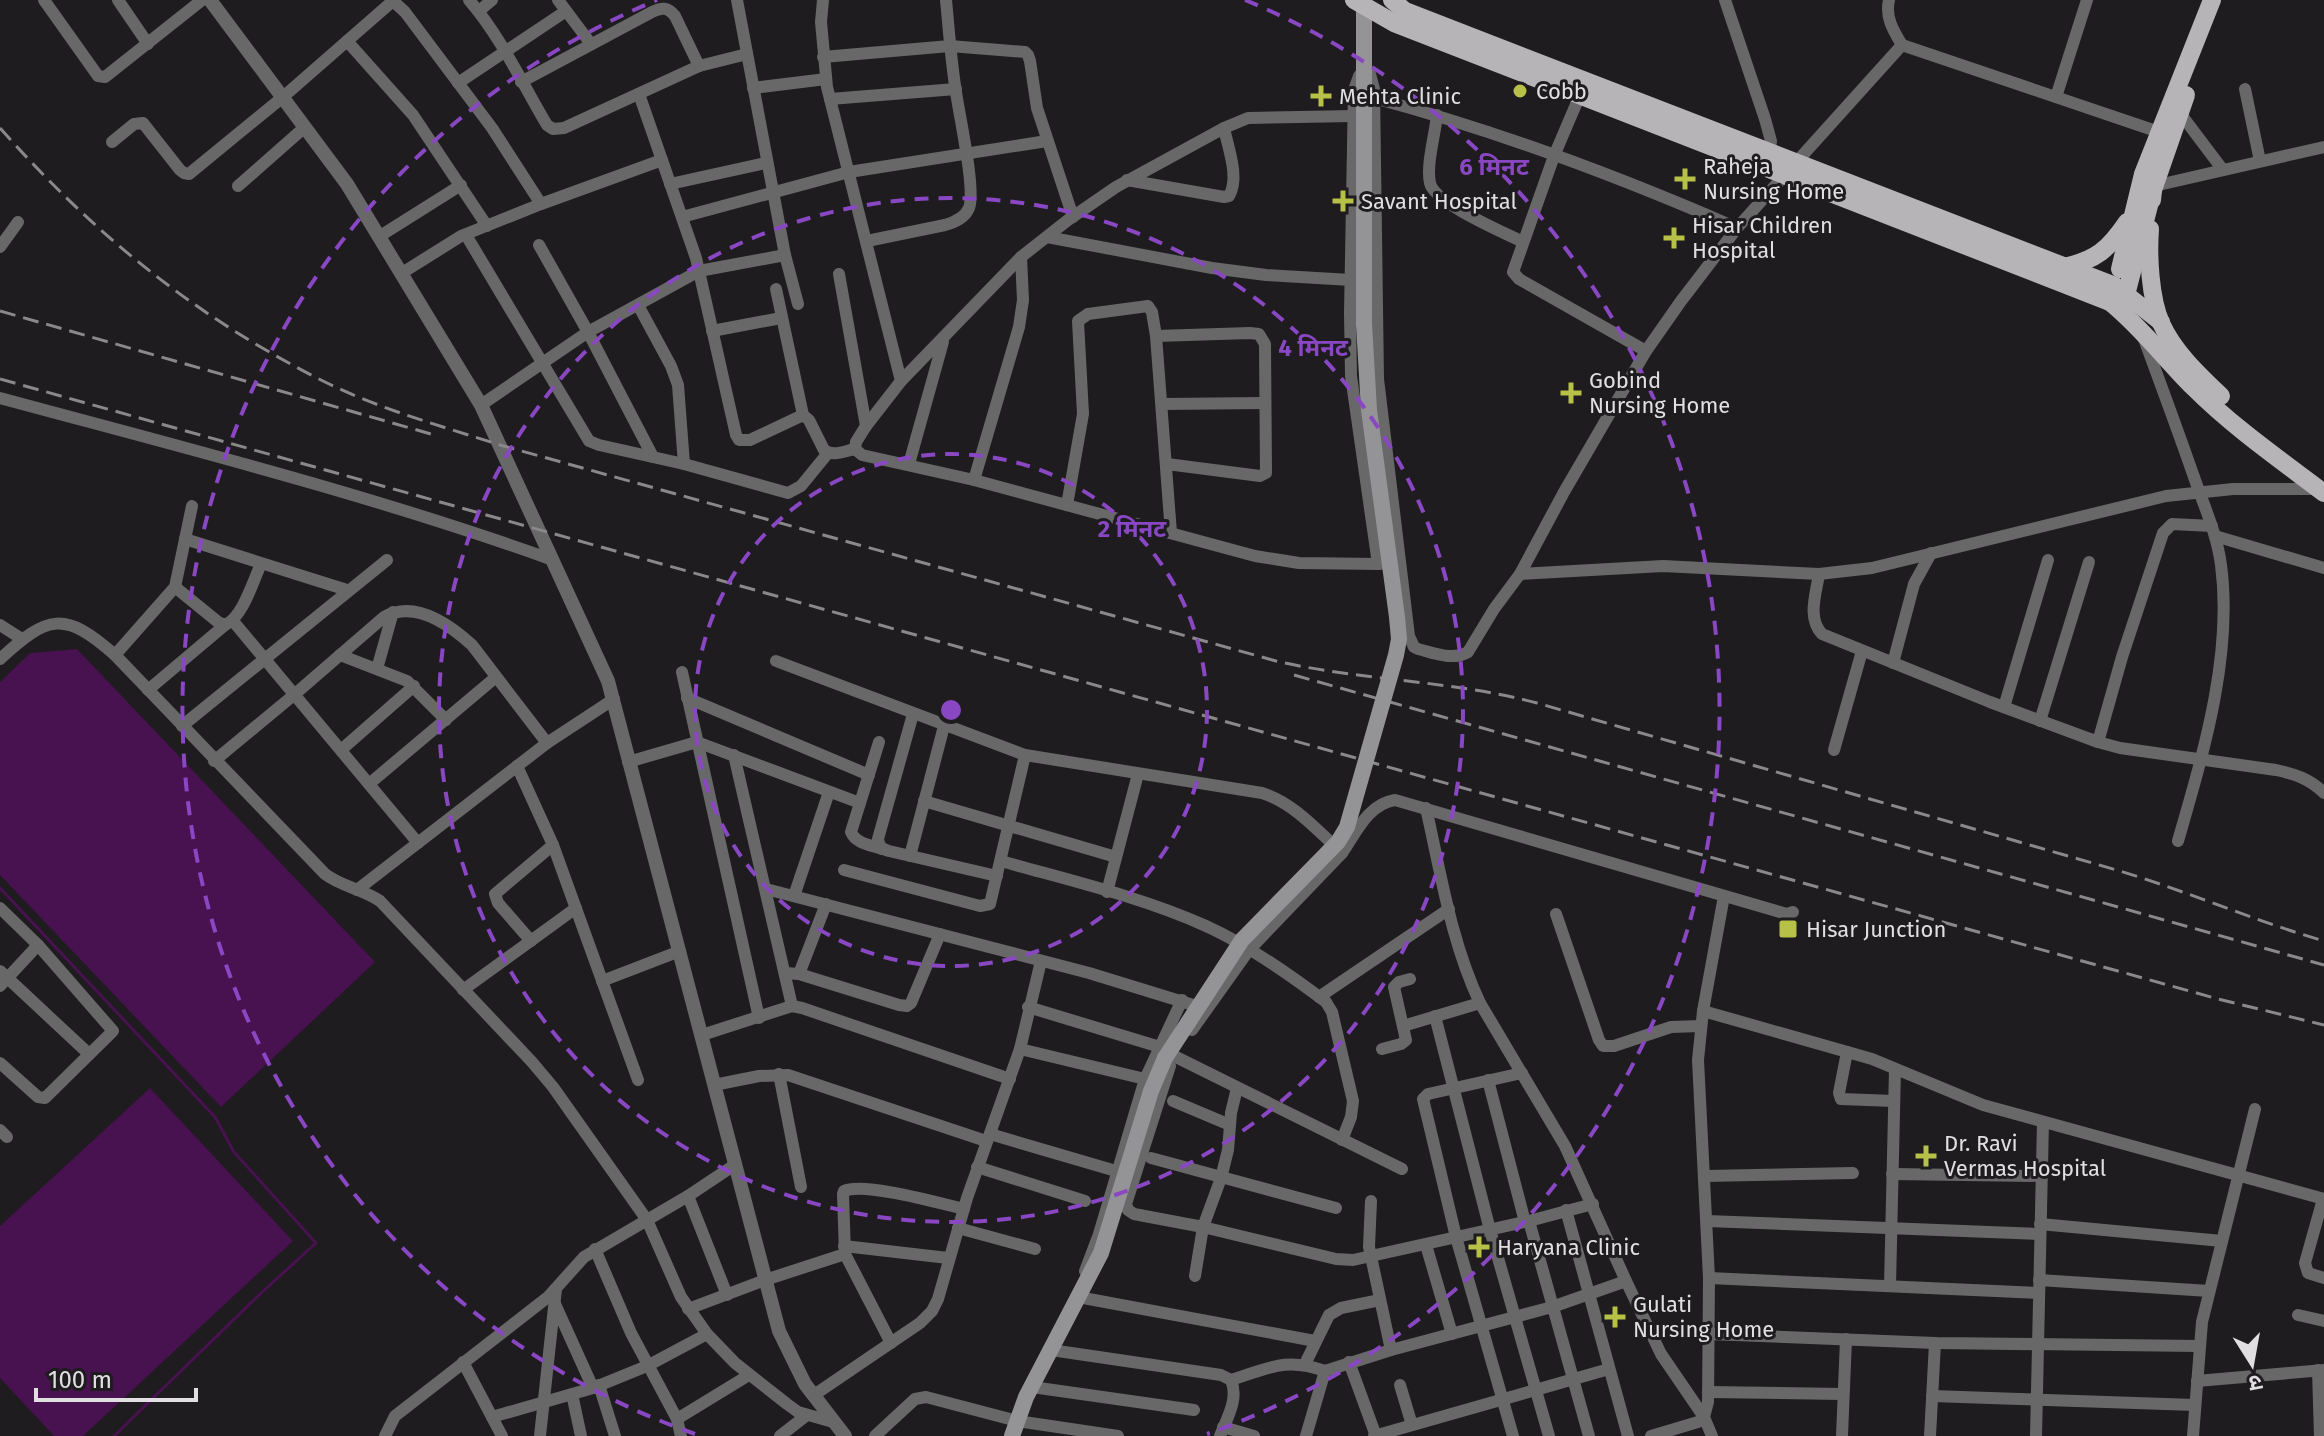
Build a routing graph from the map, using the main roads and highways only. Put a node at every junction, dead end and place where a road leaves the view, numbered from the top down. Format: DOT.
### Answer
graph roads {
  1 [pos="1392,0"];
  2 [pos="2212,0"];
  3 [pos="2225,0"];
  4 [pos="1361,2"];
  5 [pos="1768,160"];
  6 [pos="1791,169"];
  7 [pos="2154,188"];
  8 [pos="2134,213"];
  9 [pos="2064,267"];
  10 [pos="2117,295"];
  11 [pos="2161,322"];
  12 [pos="2322,487"];
  13 [pos="1015,1429"];
  1 -- 5 [label="main road"];
  2 -- 8 [label="main road"];
  3 -- 7 [label="main road"];
  4 -- 5 [label="main road"];
  4 -- 13 [label="main road, bridge"];
  5 -- 6 [label="main road"];
  6 -- 9 [label="main road"];
  6 -- 10 [label="main road"];
  7 -- 10 [label="main road"];
  7 -- 11 [label="main road"];
  8 -- 9 [label="main road"];
  8 -- 10 [label="main road"];
  9 -- 10 [label="main road"];
  10 -- 11 [label="main road"];
  10 -- 12 [label="main road"];
  11 -- 12 [label="main road"];
}
